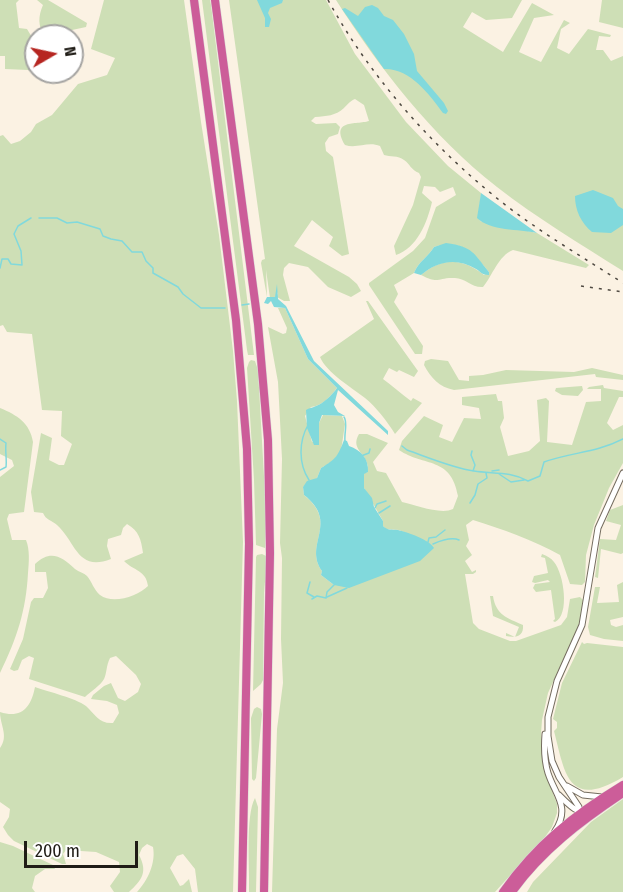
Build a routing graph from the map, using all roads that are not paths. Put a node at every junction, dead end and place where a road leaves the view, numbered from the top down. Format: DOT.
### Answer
graph roads {
  1 [pos="194,0"];
  2 [pos="215,0"];
  3 [pos="623,473"];
  4 [pos="548,718"];
  5 [pos="561,780"];
  6 [pos="623,785"];
  7 [pos="556,791"];
  8 [pos="623,793"];
  9 [pos="602,797"];
  10 [pos="580,812"];
  11 [pos="592,814"];
  12 [pos="577,825"];
  13 [pos="554,832"];
  14 [pos="242,892"];
  15 [pos="264,892"];
  16 [pos="503,892"];
  17 [pos="512,892"];
  1 -- 14 [label="highway"];
  2 -- 15 [label="highway"];
  3 -- 4 [label="street"];
  4 -- 5 [label="street"];
  4 -- 7 [label="street"];
  5 -- 9 [label="street"];
  5 -- 10 [label="street"];
  6 -- 9 [label="highway"];
  7 -- 10 [label="street"];
  7 -- 13 [label="street"];
  8 -- 11 [label="highway"];
  9 -- 10 [label="highway"];
  10 -- 11 [label="street"];
  10 -- 12 [label="street"];
  10 -- 13 [label="highway"];
  11 -- 12 [label="highway"];
  12 -- 17 [label="highway"];
  13 -- 16 [label="highway"];
}
